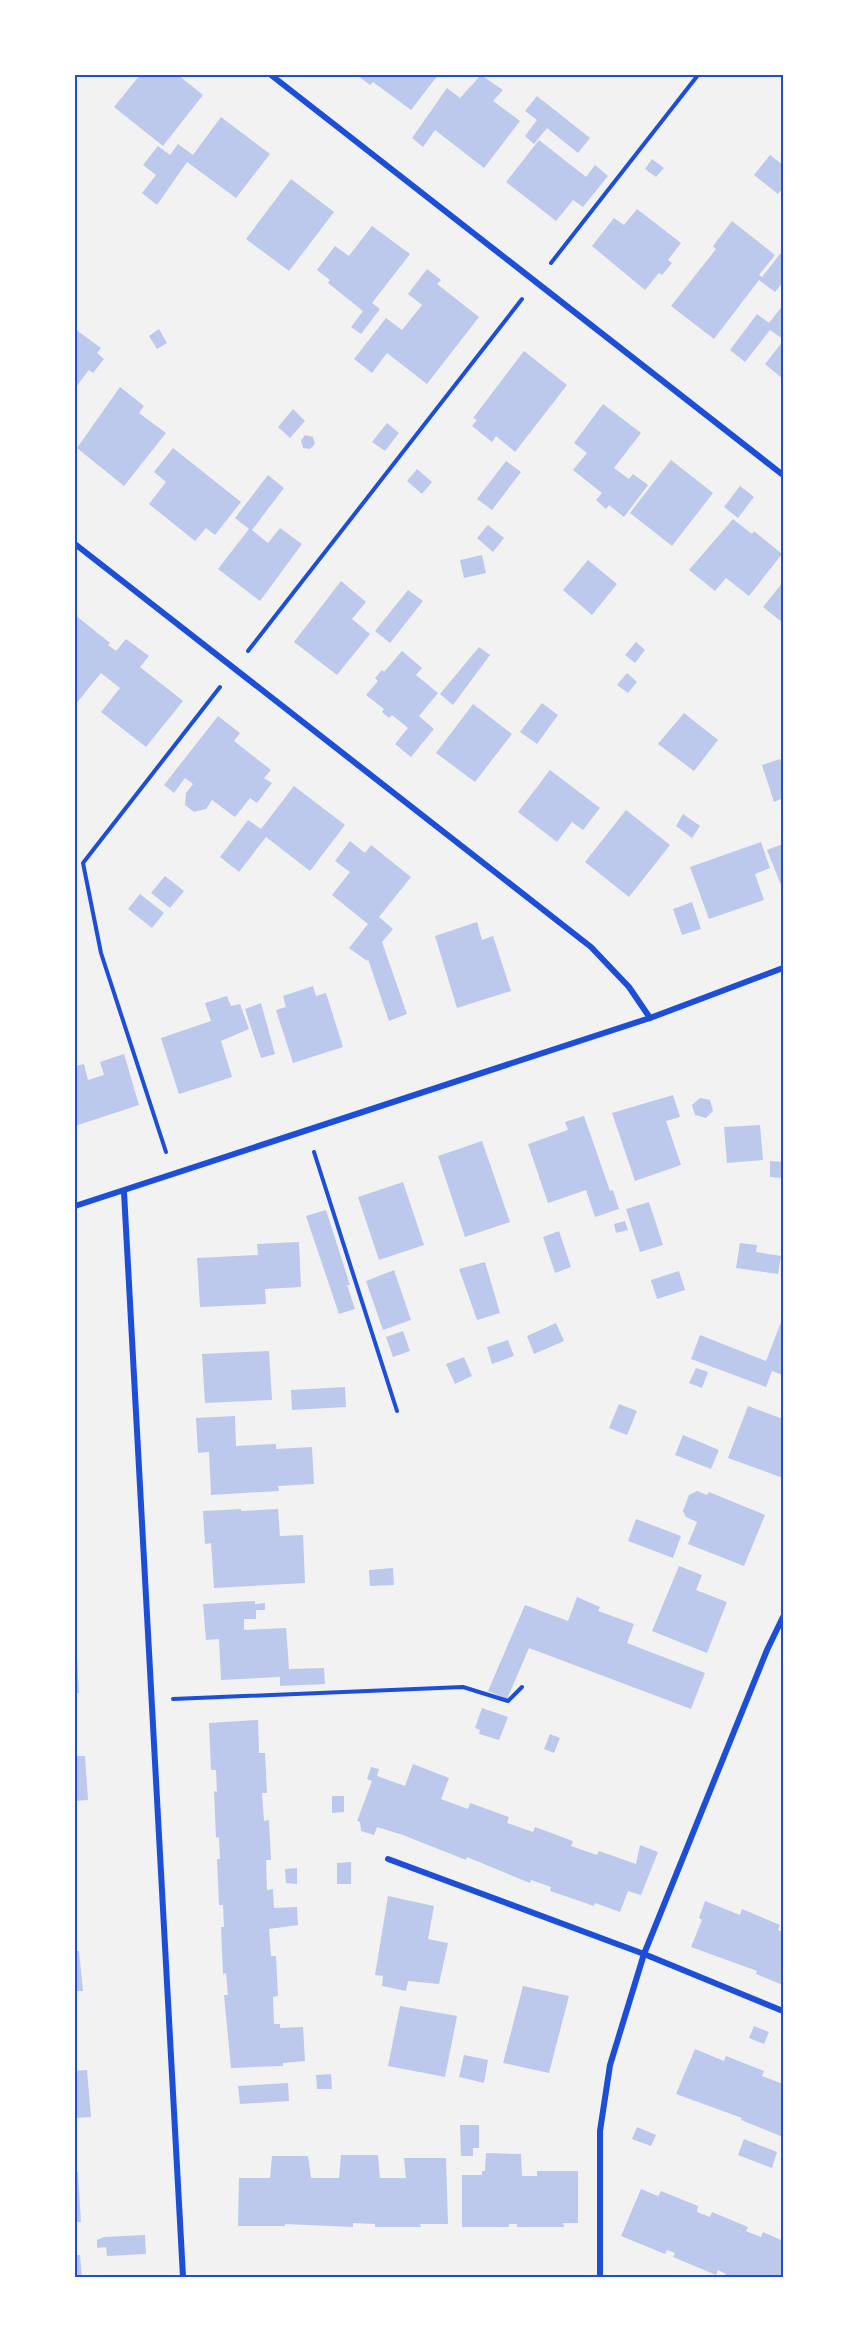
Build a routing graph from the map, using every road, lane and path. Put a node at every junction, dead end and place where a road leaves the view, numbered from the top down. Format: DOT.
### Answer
graph roads {
  1 [pos="271,75"];
  2 [pos="698,75"];
  3 [pos="536,282"];
  4 [pos="783,475"];
  5 [pos="75,544"];
  6 [pos="235,668"];
  7 [pos="783,968"];
  8 [pos="650,1018"];
  9 [pos="307,1131"];
  10 [pos="174,1176"];
  11 [pos="124,1192"];
  12 [pos="75,1206"];
  13 [pos="397,1411"];
  14 [pos="783,1617"];
  15 [pos="522,1687"];
  16 [pos="152,1700"];
  17 [pos="388,1859"];
  18 [pos="644,1954"];
  19 [pos="783,2011"];
  20 [pos="183,2277"];
  21 [pos="600,2277"];
  1 -- 3 [label="street"];
  2 -- 3 [label="path"];
  3 -- 4 [label="street"];
  3 -- 6 [label="path"];
  5 -- 6 [label="street"];
  6 -- 8 [label="street"];
  6 -- 10 [label="path"];
  7 -- 8 [label="street"];
  8 -- 9 [label="street"];
  9 -- 10 [label="street"];
  9 -- 13 [label="path"];
  10 -- 11 [label="street"];
  11 -- 12 [label="street"];
  11 -- 16 [label="street"];
  14 -- 18 [label="street"];
  15 -- 16 [label="path"];
  16 -- 20 [label="street"];
  17 -- 18 [label="street"];
  18 -- 19 [label="street"];
  18 -- 21 [label="street"];
}
